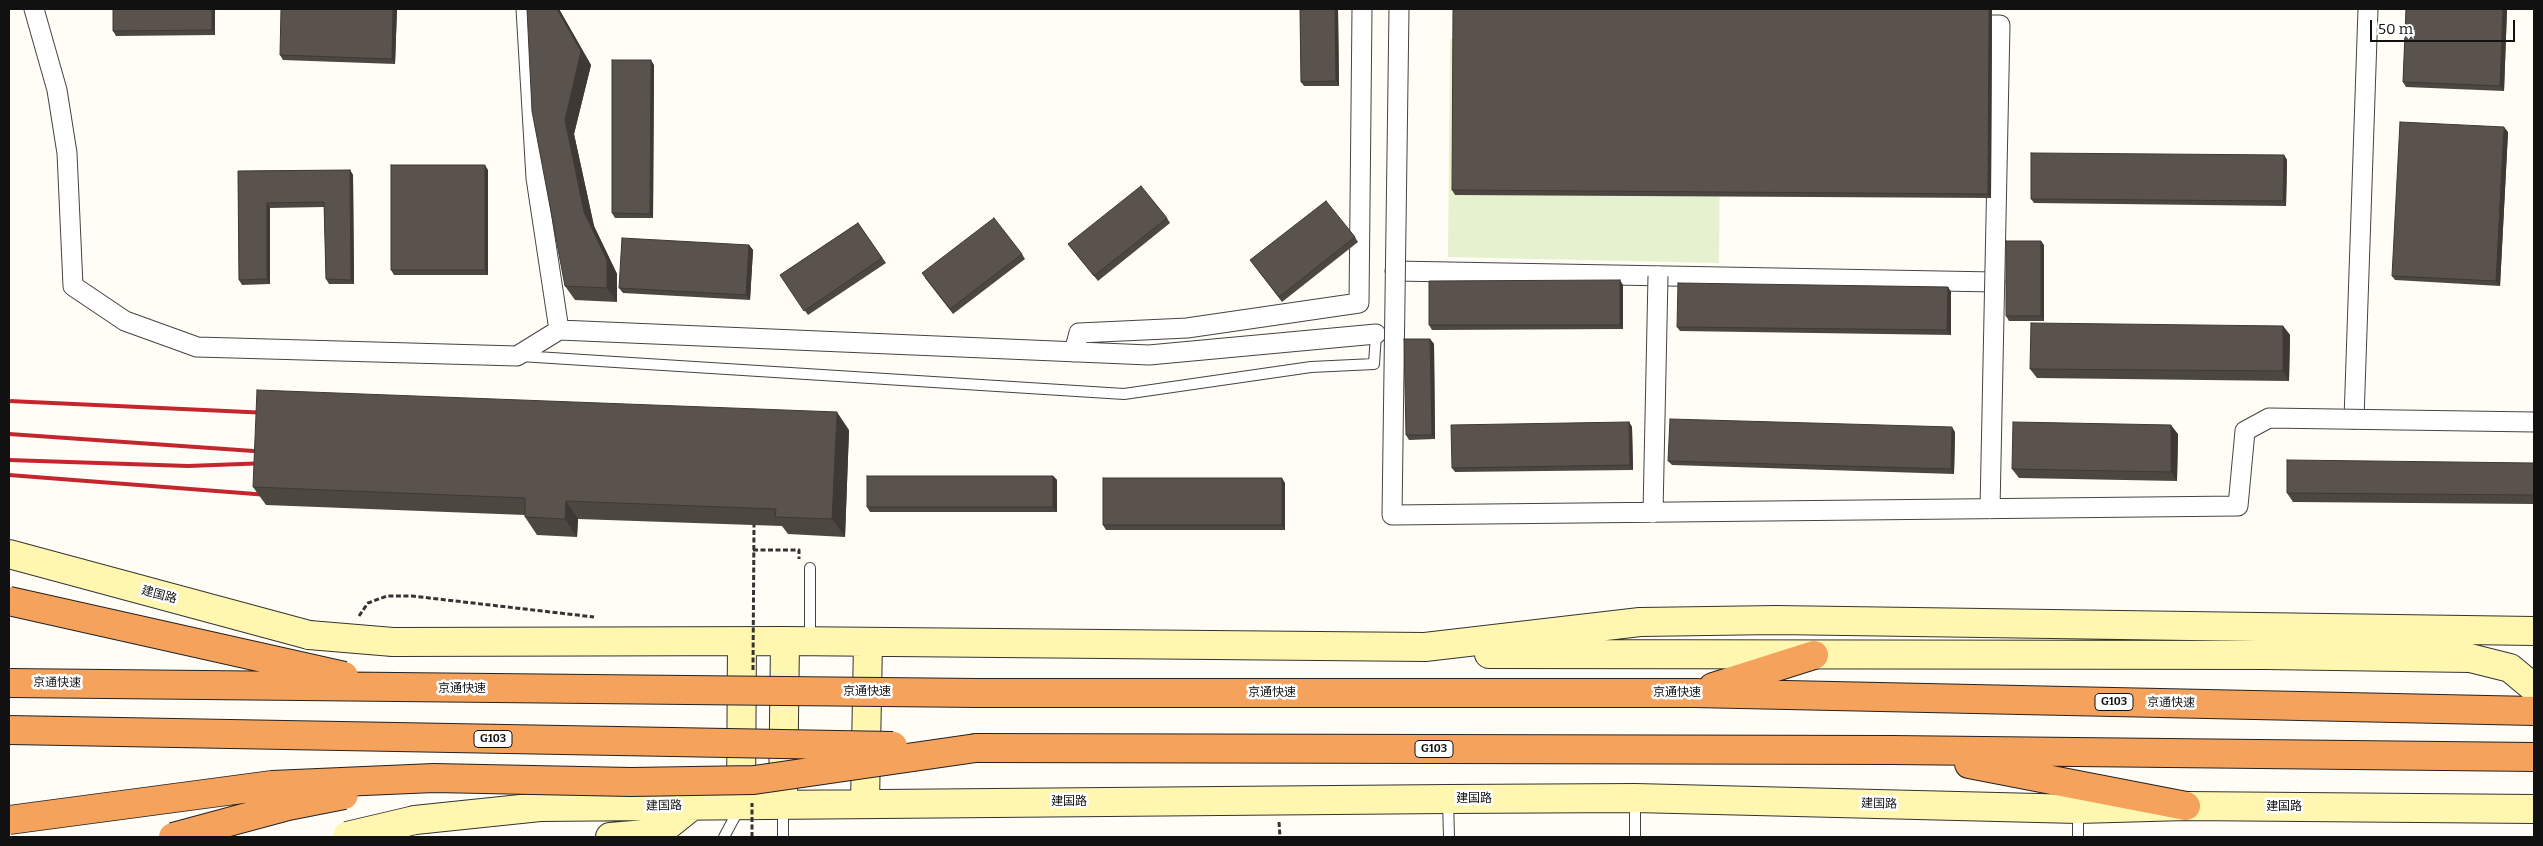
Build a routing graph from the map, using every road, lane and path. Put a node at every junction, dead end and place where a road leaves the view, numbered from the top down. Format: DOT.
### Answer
graph roads {
  1 [pos="34,9"];
  2 [pos="526,9"];
  3 [pos="1362,9"];
  4 [pos="1399,9"];
  5 [pos="2368,9"];
  6 [pos="1950,24"];
  7 [pos="1395,271"];
  8 [pos="1658,276"];
  9 [pos="1995,282"];
  10 [pos="559,330"];
  11 [pos="1376,334"];
  12 [pos="1074,352"];
  13 [pos="517,356"];
  14 [pos="2354,419"];
  15 [pos="2534,422"];
  16 [pos="1990,509"];
  17 [pos="1653,513"];
  18 [pos="753,550"];
  19 [pos="9,554"];
  20 [pos="798,567"];
  21 [pos="810,568"];
  22 [pos="9,601"];
  23 [pos="359,615"];
  24 [pos="602,618"];
  25 [pos="2534,631"];
  26 [pos="742,642"];
  27 [pos="797,642"];
  28 [pos="868,643"];
  29 [pos="1425,647"];
  30 [pos="1814,655"];
  31 [pos="9,683"];
  32 [pos="396,688"];
  33 [pos="1693,693"];
  34 [pos="2533,705"];
  35 [pos="9,730"];
  36 [pos="976,748"];
  37 [pos="1892,750"];
  38 [pos="2534,757"];
  39 [pos="434,778"];
  40 [pos="1635,798"];
  41 [pos="1448,799"];
  42 [pos="864,803"];
  43 [pos="741,805"];
  44 [pos="783,805"];
  45 [pos="692,806"];
  46 [pos="2186,806"];
  47 [pos="2078,809"];
  48 [pos="2534,809"];
  49 [pos="9,820"];
  50 [pos="345,836"];
  51 [pos="173,837"];
  52 [pos="610,837"];
  53 [pos="724,837"];
  54 [pos="782,837"];
  55 [pos="1449,837"];
  56 [pos="1635,837"];
  57 [pos="2078,837"];
  1 -- 13 [label="street"];
  2 -- 10 [label="street"];
  3 -- 12 [label="street"];
  4 -- 7 [label="street, bridge"];
  5 -- 14 [label="street"];
  6 -- 9 [label="street, bridge"];
  7 -- 8 [label="street"];
  7 -- 17 [label="street, bridge"];
  8 -- 9 [label="street"];
  8 -- 17 [label="street, bridge"];
  9 -- 16 [label="street, bridge"];
  10 -- 12 [label="street"];
  10 -- 13 [label="street"];
  11 -- 12 [label="street"];
  11 -- 13 [label="lane"];
  14 -- 15 [label="street, bridge"];
  14 -- 16 [label="street, bridge"];
  16 -- 17 [label="street, bridge"];
  18 -- 20 [label="path"];
  19 -- 26 [label="main road, 建国路, bridge"];
  21 -- 27 [label="lane"];
  22 -- 32 [label="highway, bridge"];
  23 -- 24 [label="path"];
  25 -- 29 [label="main road"];
  26 -- 27 [label="main road"];
  26 -- 43 [label="main road"];
  27 -- 28 [label="main road"];
  27 -- 44 [label="main road"];
  28 -- 29 [label="main road"];
  28 -- 42 [label="main road"];
  29 -- 30 [label="main road"];
  30 -- 33 [label="highway"];
  30 -- 34 [label="main road"];
  31 -- 32 [label="highway, 京通快速 / G103, bridge"];
  32 -- 33 [label="highway, 京通快速 / G103, bridge"];
  33 -- 34 [label="highway, 京通快速 / G103"];
  35 -- 36 [label="highway, G103, bridge"];
  36 -- 37 [label="highway, G103"];
  36 -- 39 [label="highway, bridge"];
  37 -- 38 [label="highway, G103"];
  37 -- 46 [label="highway"];
  39 -- 49 [label="highway, bridge"];
  39 -- 51 [label="highway, bridge"];
  40 -- 41 [label="main road, 建国路"];
  40 -- 47 [label="main road, 建国路"];
  40 -- 56 [label="lane"];
  41 -- 42 [label="main road, 建国路"];
  41 -- 55 [label="lane"];
  42 -- 44 [label="main road, 建国路"];
  43 -- 44 [label="main road, 建国路"];
  43 -- 45 [label="main road, 建国路"];
  43 -- 53 [label="lane"];
  44 -- 54 [label="lane"];
  45 -- 50 [label="main road, 建国路, bridge"];
  45 -- 52 [label="main road"];
  46 -- 47 [label="main road, 建国路"];
  46 -- 48 [label="main road, 建国路"];
  47 -- 57 [label="lane"];
}
